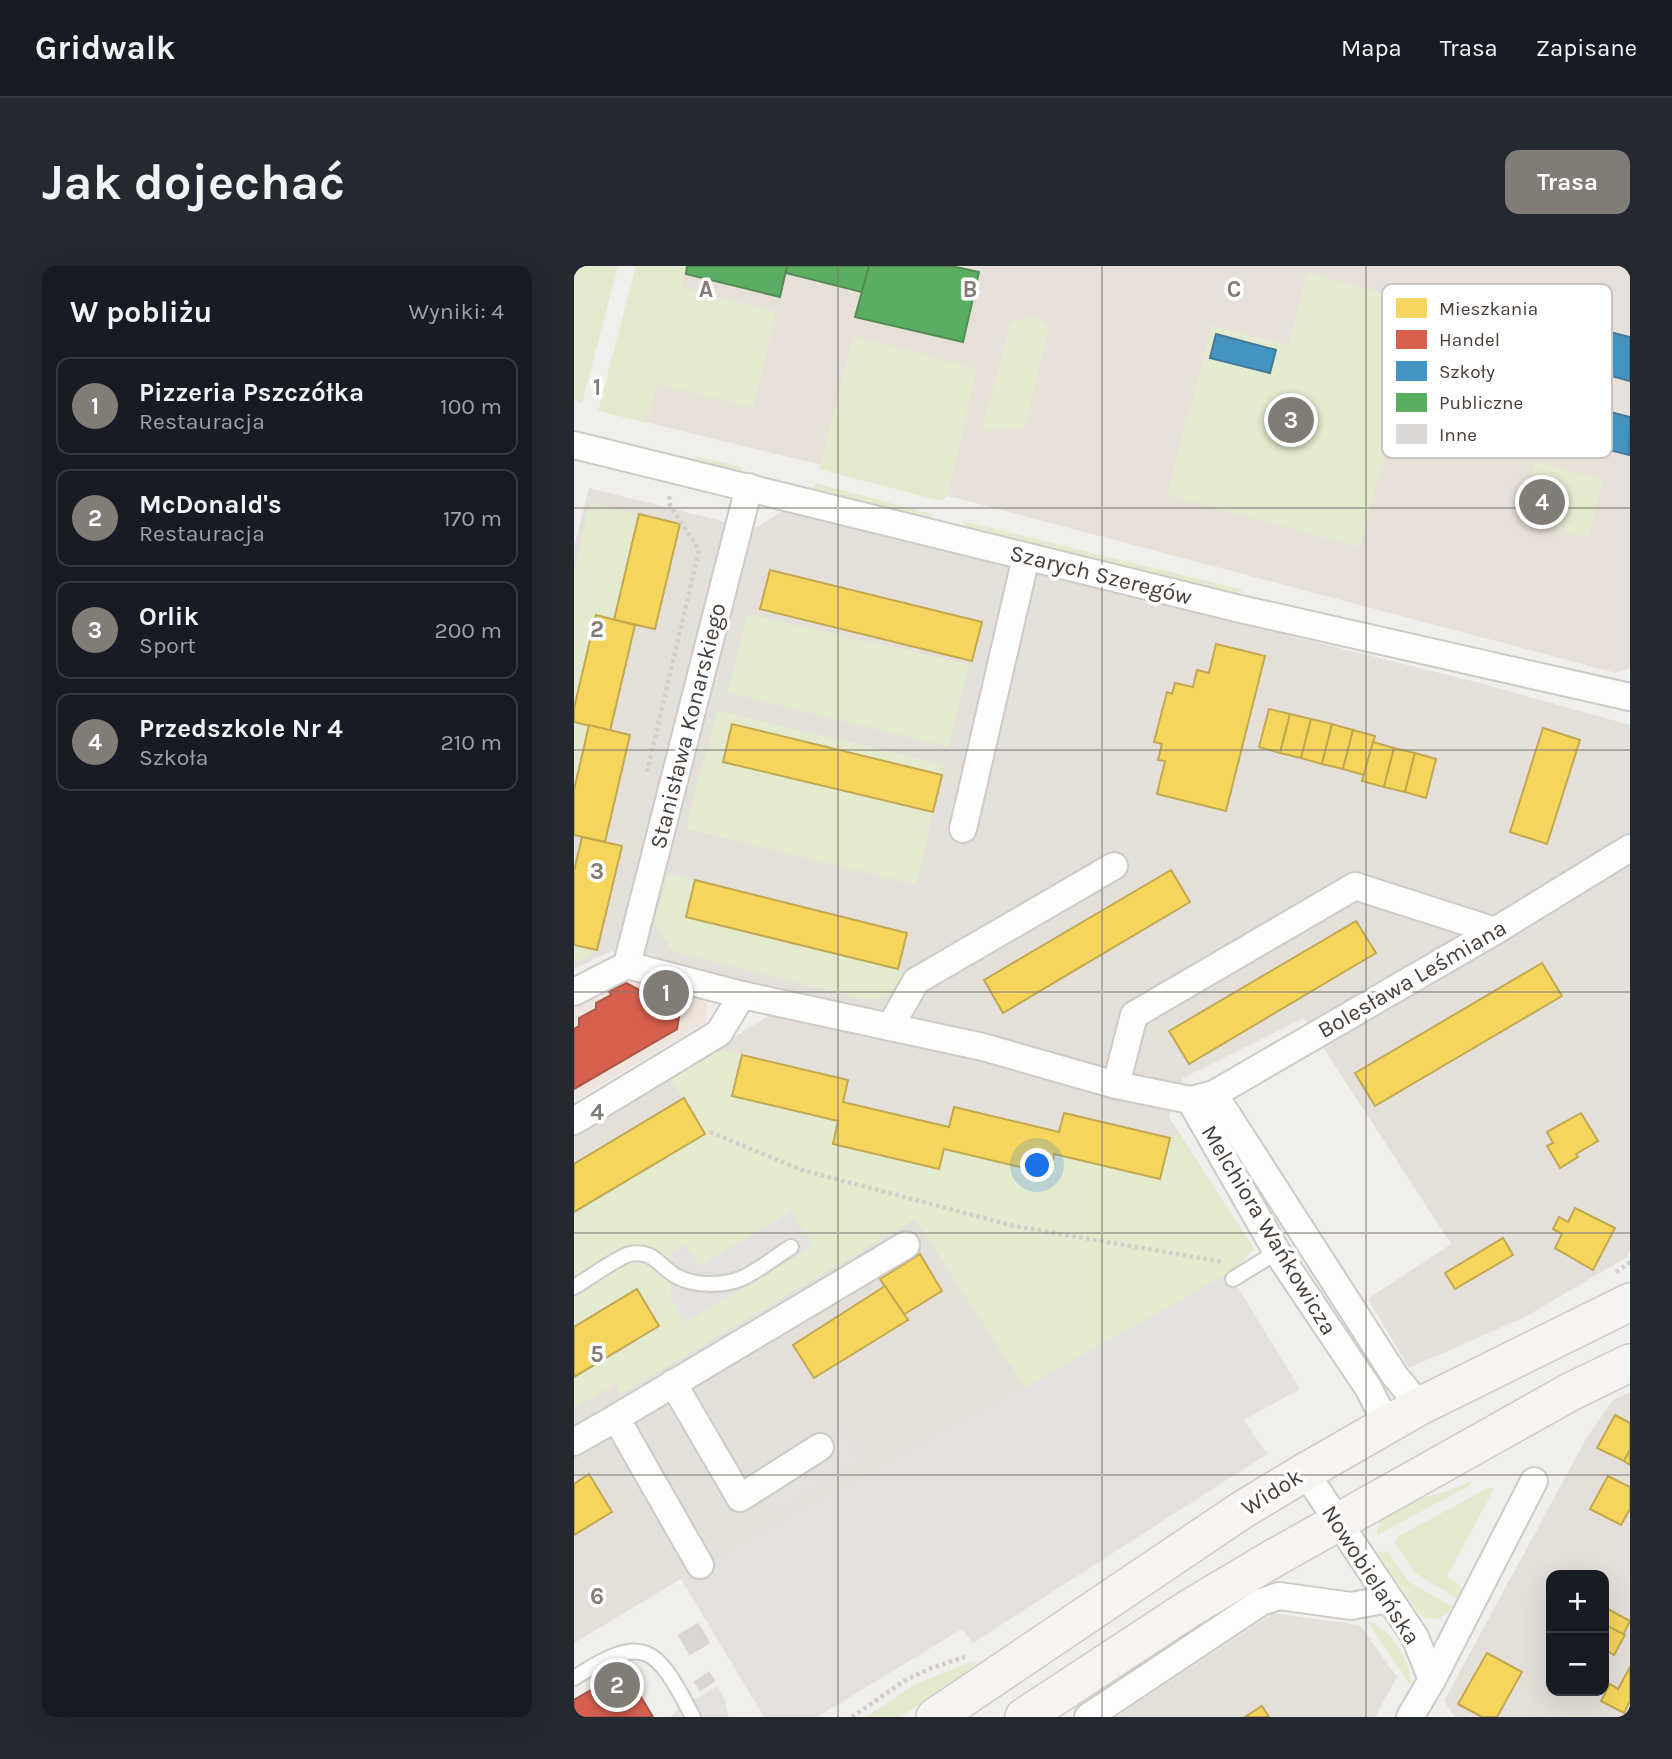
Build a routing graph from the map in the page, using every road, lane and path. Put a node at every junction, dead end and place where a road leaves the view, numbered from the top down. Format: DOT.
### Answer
graph roads {
  1 [pos="574,445"];
  2 [pos="749,487"];
  3 [pos="669,491"];
  4 [pos="1026,557"];
  5 [pos="1630,697"];
  6 [pos="644,784"];
  7 [pos="963,829"];
  8 [pos="1630,848"];
  9 [pos="1114,866"];
  10 [pos="1495,931"];
  11 [pos="627,965"];
  12 [pos="574,992"];
  13 [pos="742,995"];
  14 [pos="890,1027"];
  15 [pos="1116,1085"];
  16 [pos="1202,1097"];
  17 [pos="574,1121"];
  18 [pos="710,1132"];
  19 [pos="906,1245"];
  20 [pos="791,1247"];
  21 [pos="1277,1252"];
  22 [pos="1252,1267"];
  23 [pos="1233,1279"];
  24 [pos="574,1287"];
  25 [pos="1630,1302"];
  26 [pos="1630,1363"];
  27 [pos="673,1383"];
  28 [pos="1420,1406"];
  29 [pos="616,1418"];
  30 [pos="1387,1425"];
  31 [pos="574,1442"];
  32 [pos="820,1447"];
  33 [pos="1305,1472"];
  34 [pos="1534,1480"];
  35 [pos="1337,1522"];
  36 [pos="700,1565"];
  37 [pos="1389,1599"];
  38 [pos="574,1678"];
  39 [pos="1432,1680"];
  40 [pos="693,1717"];
  41 [pos="935,1717"];
  42 [pos="1024,1717"];
  43 [pos="1088,1717"];
  44 [pos="1410,1717"];
  1 -- 2 [label="street, Szarych Szeregów"];
  2 -- 4 [label="street, Szarych Szeregów"];
  2 -- 11 [label="street, Stanisława Konarskiego"];
  3 -- 6 [label="path"];
  4 -- 5 [label="street, Szarych Szeregów"];
  4 -- 7 [label="street"];
  8 -- 10 [label="street, Bolesława Leśmiana"];
  9 -- 14 [label="street"];
  10 -- 15 [label="street"];
  10 -- 16 [label="street, Bolesława Leśmiana"];
  11 -- 12 [label="street"];
  11 -- 13 [label="street, Melchiora Wańkowicza"];
  13 -- 14 [label="street, Melchiora Wańkowicza"];
  13 -- 17 [label="street"];
  14 -- 15 [label="street, Melchiora Wańkowicza"];
  15 -- 16 [label="street, Melchiora Wańkowicza"];
  16 -- 21 [label="street, Melchiora Wańkowicza"];
  16 -- 28 [label="street, Melchiora Wańkowicza"];
  18 -- 22 [label="path"];
  19 -- 27 [label="street"];
  20 -- 24 [label="lane"];
  21 -- 22 [label="lane"];
  21 -- 30 [label="street, Melchiora Wańkowicza"];
  22 -- 23 [label="lane"];
  25 -- 28 [label="main road, Widok"];
  26 -- 35 [label="main road"];
  27 -- 29 [label="street"];
  27 -- 32 [label="street"];
  28 -- 30 [label="main road, Widok"];
  29 -- 31 [label="street"];
  29 -- 36 [label="street"];
  30 -- 33 [label="main road, Widok"];
  33 -- 35 [label="street, Nowobielańska"];
  33 -- 41 [label="main road, Widok"];
  34 -- 39 [label="street, Nowobielańska"];
  35 -- 37 [label="street, Nowobielańska"];
  35 -- 42 [label="main road"];
  37 -- 39 [label="street, Nowobielańska"];
  37 -- 43 [label="street"];
  38 -- 40 [label="lane"];
  39 -- 44 [label="street, Nowobielańska"];
}
